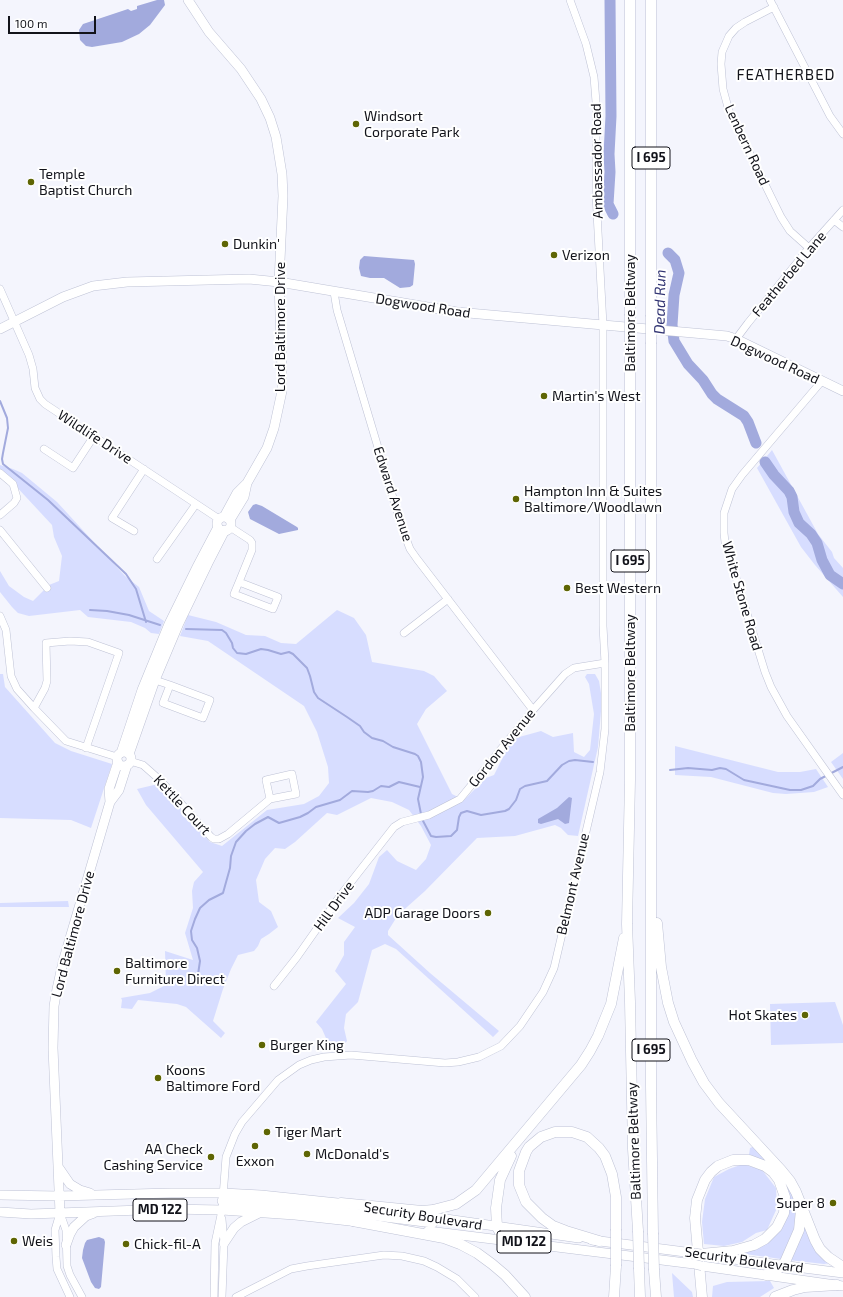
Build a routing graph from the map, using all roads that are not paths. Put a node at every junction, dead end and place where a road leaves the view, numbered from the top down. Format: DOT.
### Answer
graph roads {
  1 [pos="188,0"];
  2 [pos="570,0"];
  3 [pos="630,0"];
  4 [pos="651,0"];
  5 [pos="770,0"];
  6 [pos="774,7"];
  7 [pos="843,134"];
  8 [pos="843,210"];
  9 [pos="834,220"];
  10 [pos="843,227"];
  11 [pos="809,248"];
  12 [pos="279,282"];
  13 [pos="0,289"];
  14 [pos="334,292"];
  15 [pos="15,322"];
  16 [pos="602,325"];
  17 [pos="0,329"];
  18 [pos="736,339"];
  19 [pos="821,382"];
  20 [pos="843,391"];
  21 [pos="94,436"];
  22 [pos="44,449"];
  23 [pos="144,469"];
  24 [pos="0,473"];
  25 [pos="196,504"];
  26 [pos="0,516"];
  27 [pos="225,523"];
  28 [pos="0,530"];
  29 [pos="134,532"];
  30 [pos="158,559"];
  31 [pos="239,582"];
  32 [pos="47,588"];
  33 [pos="448,599"];
  34 [pos="0,616"];
  35 [pos="404,633"];
  36 [pos="605,663"];
  37 [pos="155,680"];
  38 [pos="170,685"];
  39 [pos="34,708"];
  40 [pos="533,710"];
  41 [pos="86,748"];
  42 [pos="124,759"];
  43 [pos="843,795"];
  44 [pos="270,799"];
  45 [pos="394,827"];
  46 [pos="651,867"];
  47 [pos="627,924"];
  48 [pos="274,986"];
  49 [pos="520,1139"];
  50 [pos="58,1166"];
  51 [pos="0,1195"];
  52 [pos="95,1195"];
  53 [pos="60,1196"];
  54 [pos="222,1201"];
  55 [pos="341,1203"];
  56 [pos="801,1204"];
  57 [pos="99,1211"];
  58 [pos="0,1212"];
  59 [pos="261,1212"];
  60 [pos="60,1213"];
  61 [pos="353,1222"];
  62 [pos="497,1227"];
  63 [pos="504,1240"];
  64 [pos="599,1241"];
  65 [pos="224,1243"];
  66 [pos="66,1245"];
  67 [pos="697,1254"];
  68 [pos="782,1266"];
  69 [pos="843,1267"];
  70 [pos="843,1273"];
  71 [pos="766,1275"];
  72 [pos="840,1285"];
  73 [pos="656,1294"];
  74 [pos="70,1297"];
  75 [pos="82,1297"];
  76 [pos="214,1297"];
  77 [pos="222,1297"];
  78 [pos="236,1297"];
  79 [pos="475,1297"];
  80 [pos="525,1297"];
  81 [pos="614,1297"];
  82 [pos="640,1297"];
  83 [pos="702,1297"];
  84 [pos="775,1297"];
  1 -- 12 [label="main road, Lord Baltimore Drive"];
  2 -- 16 [label="street, Ambassador Road"];
  3 -- 47 [label="highway, Baltimore Beltway / I 695, bridge"];
  4 -- 46 [label="highway, Baltimore Beltway / I 695, bridge"];
  5 -- 6 [label="street"];
  6 -- 7 [label="street"];
  6 -- 11 [label="street, Lenbern Road"];
  8 -- 9 [label="street, Featherbed Lane"];
  9 -- 10 [label="street"];
  9 -- 11 [label="street, Featherbed Lane"];
  11 -- 18 [label="street, Featherbed Lane"];
  12 -- 14 [label="main road, Dogwood Road"];
  12 -- 15 [label="main road, Dogwood Road"];
  12 -- 27 [label="main road, Lord Baltimore Drive"];
  13 -- 15 [label="street, Wildlife Drive"];
  14 -- 16 [label="main road, Dogwood Road"];
  14 -- 33 [label="street, Edward Avenue"];
  15 -- 17 [label="main road, Dogwood Road"];
  15 -- 21 [label="street, Wildlife Drive"];
  16 -- 18 [label="main road, Dogwood Road"];
  16 -- 36 [label="street, Belmont Avenue"];
  18 -- 19 [label="main road, Dogwood Road"];
  19 -- 20 [label="main road, Dogwood Road"];
  19 -- 43 [label="street, White Stone Road"];
  21 -- 22 [label="street"];
  21 -- 23 [label="street, Wildlife Drive"];
  23 -- 25 [label="street, Wildlife Drive"];
  23 -- 29 [label="street"];
  24 -- 26 [label="street"];
  25 -- 27 [label="street, Wildlife Drive"];
  25 -- 30 [label="street"];
  27 -- 31 [label="street, Wildlife Drive"];
  27 -- 37 [label="main road, Lord Baltimore Drive"];
  27 -- 42 [label="main road, Lord Baltimore Drive"];
  28 -- 32 [label="street"];
  31 -- 31 [label="street, Wildlife Drive"];
  33 -- 35 [label="street"];
  33 -- 40 [label="street, Edward Avenue"];
  34 -- 39 [label="street"];
  36 -- 40 [label="street, Gordon Avenue"];
  36 -- 54 [label="street, Belmont Avenue"];
  37 -- 38 [label="street"];
  37 -- 42 [label="main road, Lord Baltimore Drive"];
  38 -- 38 [label="street"];
  39 -- 41 [label="street"];
  39 -- 41 [label="street"];
  40 -- 45 [label="street, Gordon Avenue"];
  41 -- 42 [label="street"];
  42 -- 44 [label="street, Kettle Court"];
  42 -- 50 [label="main road, Lord Baltimore Drive"];
  44 -- 44 [label="street, Kettle Court"];
  45 -- 48 [label="street, Hill Drive"];
  46 -- 56 [label="highway"];
  46 -- 73 [label="highway, Baltimore Beltway / I 695, bridge"];
  47 -- 49 [label="highway"];
  47 -- 82 [label="highway, Baltimore Beltway / I 695, bridge"];
  49 -- 55 [label="highway"];
  49 -- 62 [label="highway"];
  50 -- 52 [label="main road"];
  50 -- 53 [label="main road, Lord Baltimore Drive"];
  51 -- 53 [label="main road, Security Boulevard / MD 122"];
  52 -- 53 [label="main road, Security Boulevard / MD 122"];
  52 -- 54 [label="main road, Security Boulevard / MD 122"];
  53 -- 60 [label="main road, Lord Baltimore Drive"];
  54 -- 55 [label="main road, Security Boulevard / MD 122"];
  54 -- 57 [label="main road, Security Boulevard / MD 122"];
  54 -- 59 [label="main road, Security Boulevard / MD 122"];
  54 -- 62 [label="main road"];
  54 -- 65 [label="street, Belmont Avenue"];
  54 -- 76 [label="street, Belmont Avenue"];
  55 -- 62 [label="main road, Security Boulevard / MD 122"];
  56 -- 68 [label="highway"];
  56 -- 69 [label="highway"];
  57 -- 60 [label="main road, Security Boulevard / MD 122"];
  57 -- 66 [label="main road"];
  58 -- 60 [label="main road, Security Boulevard / MD 122"];
  59 -- 61 [label="main road, Security Boulevard / MD 122"];
  59 -- 65 [label="main road"];
  60 -- 66 [label="street, Lord Baltimore Drive"];
  60 -- 74 [label="street, Lord Baltimore Drive"];
  61 -- 63 [label="main road, Security Boulevard / MD 122"];
  61 -- 80 [label="highway"];
  62 -- 63 [label="highway"];
  62 -- 64 [label="main road, Security Boulevard / MD 122"];
  63 -- 71 [label="main road, Security Boulevard / MD 122"];
  64 -- 67 [label="main road, Security Boulevard / MD 122"];
  64 -- 81 [label="highway, bridge"];
  65 -- 77 [label="street, Belmont Avenue"];
  66 -- 75 [label="street, Lord Baltimore Drive"];
  67 -- 68 [label="main road, Security Boulevard / MD 122"];
  67 -- 83 [label="highway"];
  68 -- 70 [label="main road, Security Boulevard / MD 122"];
  68 -- 71 [label="highway"];
  71 -- 72 [label="main road, Security Boulevard / MD 122"];
  72 -- 84 [label="highway"];
  78 -- 79 [label="street"];
}
